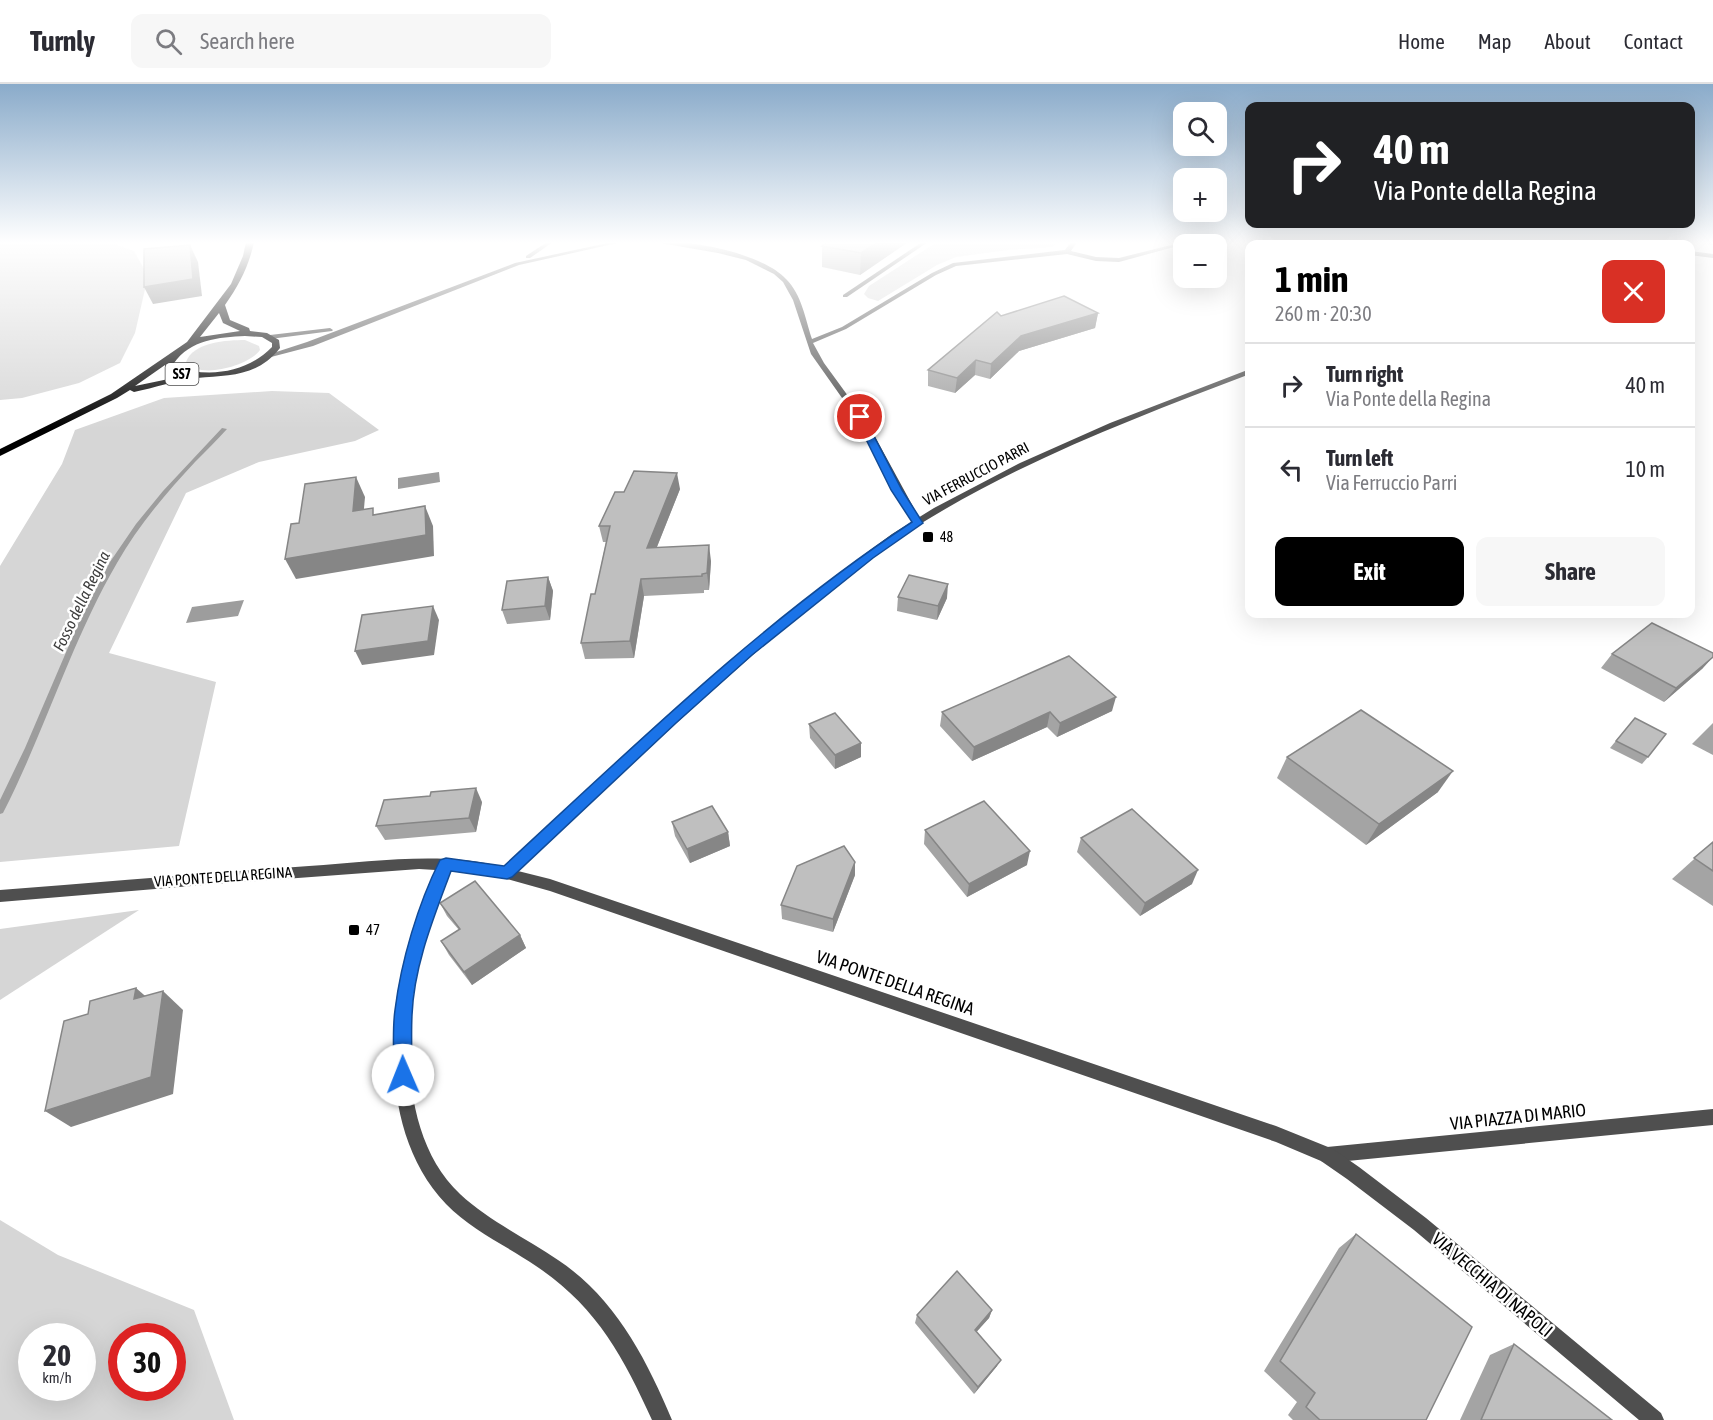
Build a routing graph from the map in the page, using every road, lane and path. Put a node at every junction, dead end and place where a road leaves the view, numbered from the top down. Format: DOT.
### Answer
graph roads {
  1 [pos="219,304"];
  2 [pos="220,304"];
  3 [pos="410,304"];
  4 [pos="798,304"];
  5 [pos="885,304"];
  6 [pos="363,322"];
  7 [pos="258,334"];
  8 [pos="270,337"];
  9 [pos="810,342"];
  10 [pos="189,345"];
  11 [pos="271,355"];
  12 [pos="173,356"];
  13 [pos="1245,374"];
  14 [pos="196,376"];
  15 [pos="114,396"];
  16 [pos="0,453"];
  17 [pos="917,523"];
  18 [pos="446,864"];
  19 [pos="507,873"];
  20 [pos="0,896"];
  21 [pos="1713,1117"];
  22 [pos="1327,1155"];
  23 [pos="662,1420"];
  24 [pos="1654,1420"];
  1 -- 10 [label="main road, SS7"];
  2 -- 7 [label="main road, SS7"];
  3 -- 6 [label="street"];
  4 -- 9 [label="street"];
  5 -- 9 [label="street"];
  6 -- 8 [label="street"];
  6 -- 11 [label="street"];
  7 -- 8 [label="main road, SS7"];
  7 -- 10 [label="main road, SS7"];
  8 -- 11 [label="main road"];
  9 -- 17 [label="street"];
  10 -- 12 [label="main road, SS7"];
  11 -- 14 [label="main road, SS7"];
  12 -- 14 [label="main road, SS7"];
  12 -- 15 [label="main road"];
  13 -- 17 [label="street, VIA FERRUCCIO PARRI"];
  14 -- 15 [label="main road"];
  15 -- 16 [label="main road"];
  17 -- 19 [label="street, VIA FERRUCCIO PARRI"];
  18 -- 19 [label="street, VIA PONTE DELLA REGINA"];
  18 -- 20 [label="street, VIA PONTE DELLA REGINA"];
  18 -- 23 [label="street"];
  19 -- 22 [label="street, VIA PONTE DELLA REGINA"];
  21 -- 22 [label="street, VIA PIAZZA DI MARIO"];
  22 -- 24 [label="street, VIA VECCHIA DI NAPOLI"];
}
